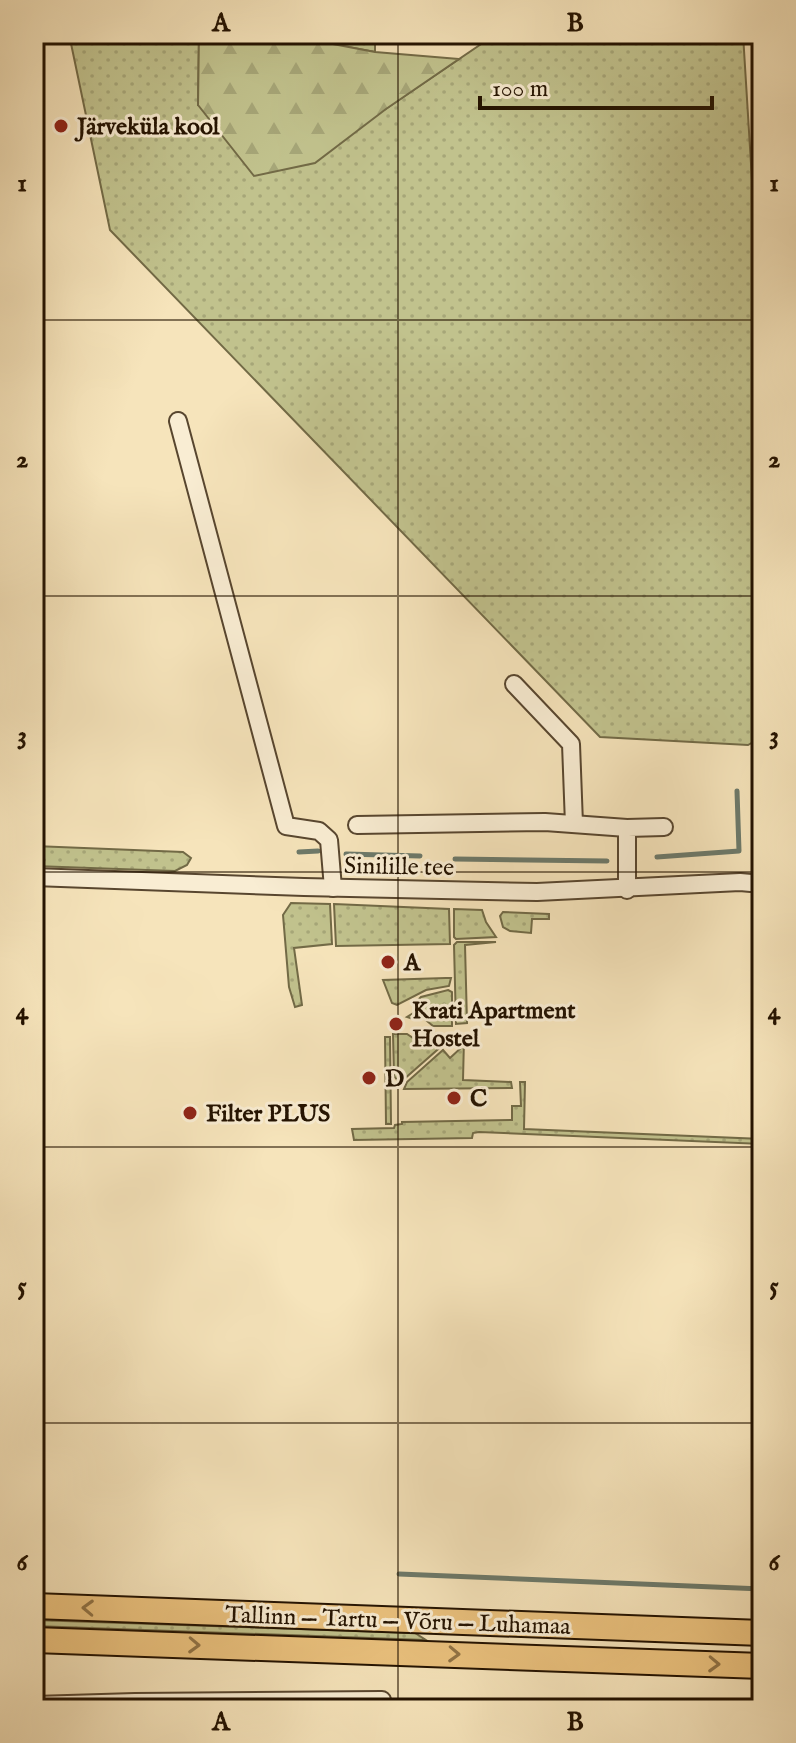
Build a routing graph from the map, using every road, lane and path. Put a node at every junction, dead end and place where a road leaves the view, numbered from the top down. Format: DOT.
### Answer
graph roads {
  1 [pos="178,421"];
  2 [pos="514,684"];
  3 [pos="574,824"];
  4 [pos="357,825"];
  5 [pos="664,827"];
  6 [pos="627,828"];
  7 [pos="34,877"];
  8 [pos="762,884"];
  9 [pos="333,888"];
  10 [pos="627,890"];
  11 [pos="34,1606"];
  12 [pos="762,1633"];
  13 [pos="34,1640"];
  14 [pos="762,1666"];
  15 [pos="383,1704"];
  16 [pos="34,1705"];
  1 -- 9 [label="street"];
  2 -- 3 [label="street"];
  3 -- 4 [label="street"];
  3 -- 6 [label="street"];
  5 -- 6 [label="street"];
  6 -- 10 [label="street"];
  7 -- 9 [label="street, Sinilille tee"];
  8 -- 10 [label="street, Sinilille tee"];
  9 -- 10 [label="street, Sinilille tee"];
  12 -- 11 [label="highway, Tallinn — Tartu — Võru — Luhamaa, one-way"];
  13 -- 14 [label="highway, Tallinn — Tartu — Võru — Luhamaa, one-way"];
  15 -- 16 [label="street"];
}
